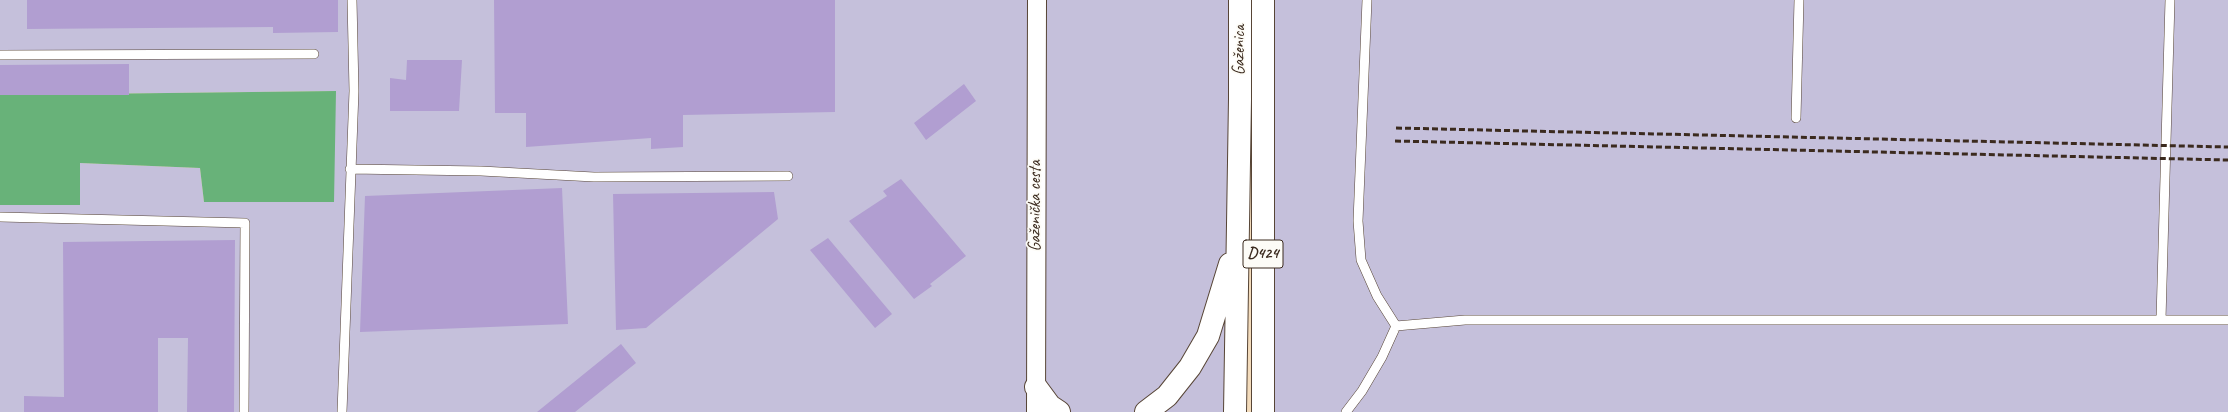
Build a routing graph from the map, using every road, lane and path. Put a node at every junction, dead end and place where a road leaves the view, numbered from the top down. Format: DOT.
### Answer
graph roads {
  1 [pos="352,0"];
  2 [pos="1037,0"];
  3 [pos="1240,0"];
  4 [pos="1263,0"];
  5 [pos="1367,0"];
  6 [pos="1799,0"];
  7 [pos="2170,0"];
  8 [pos="314,54"];
  9 [pos="0,55"];
  10 [pos="1796,118"];
  11 [pos="350,169"];
  12 [pos="788,176"];
  13 [pos="0,217"];
  14 [pos="1238,240"];
  15 [pos="2161,319"];
  16 [pos="2228,320"];
  17 [pos="1396,326"];
  18 [pos="1036,387"];
  19 [pos="244,412"];
  20 [pos="342,412"];
  21 [pos="1036,412"];
  22 [pos="1060,412"];
  23 [pos="1146,412"];
  24 [pos="1235,412"];
  25 [pos="1263,412"];
  26 [pos="1346,412"];
  1 -- 11 [label="lane"];
  2 -- 18 [label="street, Gaženička cesta"];
  3 -- 14 [label="highway, Gaženica / D424"];
  4 -- 25 [label="highway, Gaženica / D424"];
  5 -- 17 [label="lane"];
  6 -- 10 [label="lane"];
  7 -- 15 [label="lane"];
  8 -- 9 [label="lane"];
  11 -- 12 [label="lane"];
  11 -- 20 [label="lane"];
  13 -- 19 [label="lane"];
  14 -- 23 [label="highway"];
  14 -- 24 [label="highway, D424"];
  15 -- 16 [label="lane"];
  15 -- 17 [label="lane"];
  17 -- 26 [label="lane"];
  18 -- 21 [label="street, Gaženička cesta"];
  18 -- 22 [label="highway"];
}
